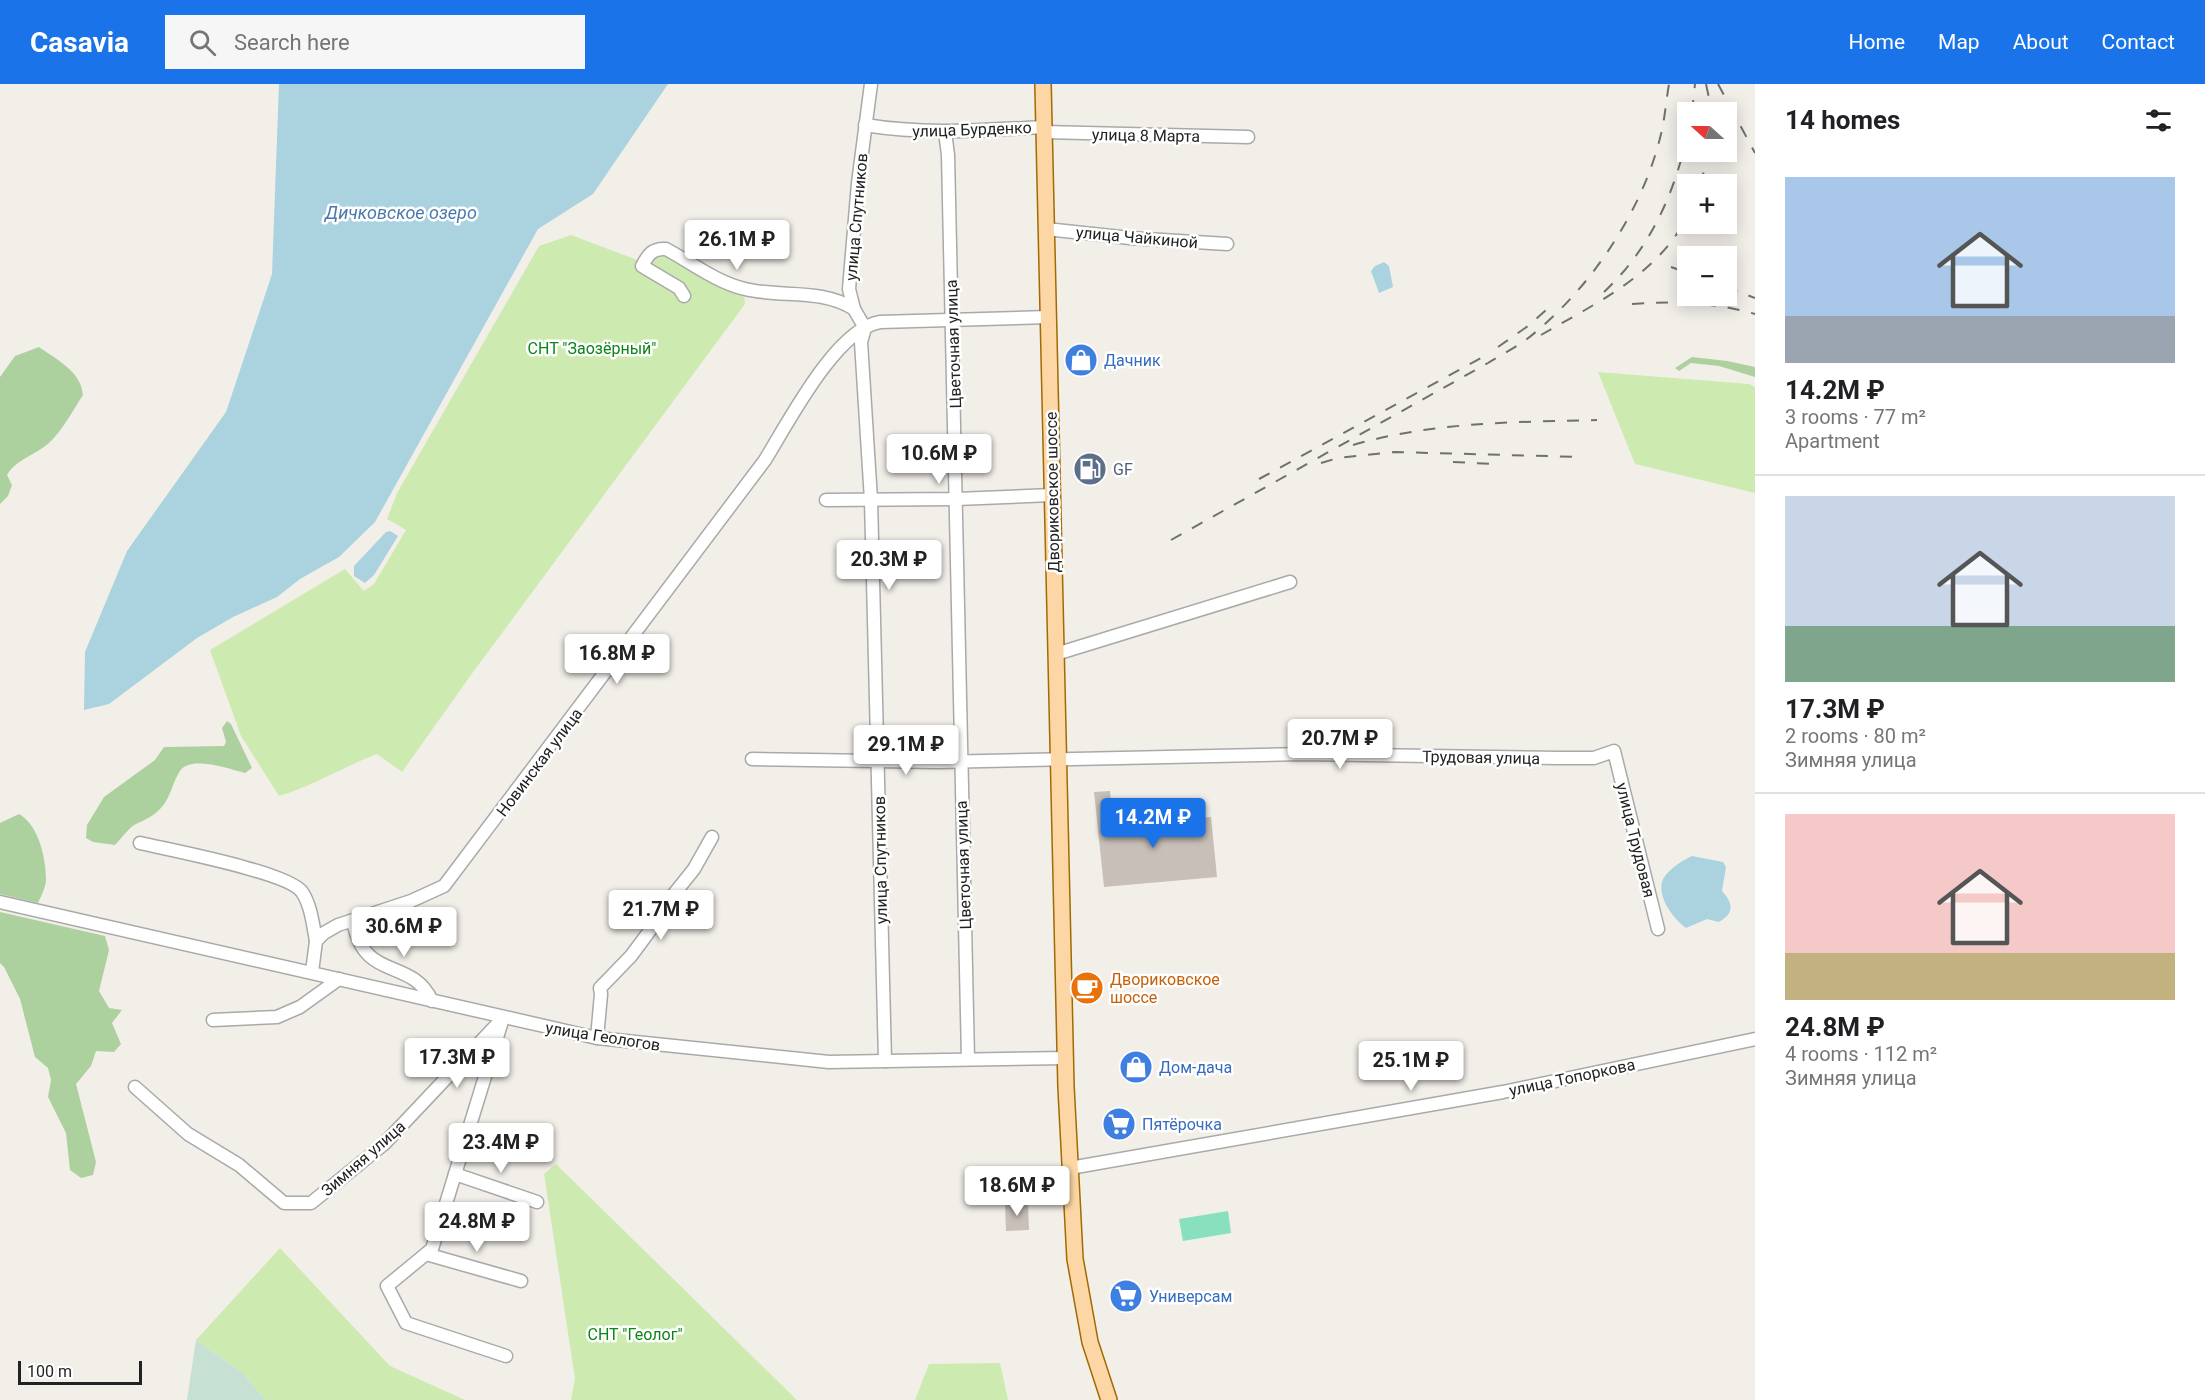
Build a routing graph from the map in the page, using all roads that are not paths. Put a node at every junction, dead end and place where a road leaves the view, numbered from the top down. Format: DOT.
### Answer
graph roads {
  1 [pos="871,84"];
  2 [pos="1043,84"];
  3 [pos="865,125"];
  4 [pos="1044,130"];
  5 [pos="945,132"];
  6 [pos="1248,137"];
  7 [pos="1046,229"];
  8 [pos="1227,244"];
  9 [pos="684,296"];
  10 [pos="854,309"];
  11 [pos="1048,317"];
  12 [pos="952,320"];
  13 [pos="865,328"];
  14 [pos="1052,495"];
  15 [pos="957,499"];
  16 [pos="826,500"];
  17 [pos="871,500"];
  18 [pos="1290,582"];
  19 [pos="1056,654"];
  20 [pos="1614,751"];
  21 [pos="752,759"];
  22 [pos="1059,759"];
  23 [pos="878,761"];
  24 [pos="960,761"];
  25 [pos="712,837"];
  26 [pos="140,843"];
  27 [pos="0,902"];
  28 [pos="352,921"];
  29 [pos="1658,929"];
  30 [pos="316,941"];
  31 [pos="312,972"];
  32 [pos="339,979"];
  33 [pos="432,1001"];
  34 [pos="503,1018"];
  35 [pos="213,1020"];
  36 [pos="597,1038"];
  37 [pos="1755,1039"];
  38 [pos="1066,1058"];
  39 [pos="968,1059"];
  40 [pos="885,1061"];
  41 [pos="135,1087"];
  42 [pos="1070,1168"];
  43 [pos="455,1174"];
  44 [pos="537,1202"];
  45 [pos="426,1254"];
  46 [pos="521,1281"];
  47 [pos="506,1356"];
  48 [pos="1109,1400"];
  1 -- 3 [label="street, улица Спутников"];
  2 -- 4 [label="main road, Двориковское шоссе"];
  3 -- 5 [label="street, улица Бурденко"];
  3 -- 10 [label="street, улица Спутников"];
  4 -- 5 [label="street, улица Бурденко"];
  4 -- 6 [label="street, улица 8 Марта"];
  4 -- 7 [label="main road, Двориковское шоссе"];
  5 -- 12 [label="street, Цветочная улица"];
  7 -- 8 [label="street, улица Чайкиной"];
  7 -- 11 [label="main road, Двориковское шоссе"];
  9 -- 10 [label="street"];
  10 -- 13 [label="street, улица Спутников"];
  11 -- 12 [label="street"];
  11 -- 14 [label="main road, Двориковское шоссе"];
  12 -- 13 [label="street"];
  12 -- 15 [label="street, Цветочная улица"];
  13 -- 17 [label="street, улица Спутников"];
  13 -- 28 [label="street, Новинская улица"];
  14 -- 15 [label="street"];
  14 -- 19 [label="main road, Двориковское шоссе"];
  15 -- 17 [label="street"];
  15 -- 24 [label="street, Цветочная улица"];
  16 -- 17 [label="street"];
  17 -- 23 [label="street, улица Спутников"];
  18 -- 19 [label="street"];
  19 -- 22 [label="main road, Двориковское шоссе"];
  20 -- 22 [label="street, Трудовая улица"];
  20 -- 29 [label="street, улица Трудовая"];
  21 -- 23 [label="street, Трудовая улица"];
  22 -- 24 [label="street, Трудовая улица"];
  22 -- 38 [label="main road, Двориковское шоссе"];
  23 -- 24 [label="street, Трудовая улица"];
  23 -- 40 [label="street, улица Спутников"];
  24 -- 39 [label="street, Цветочная улица"];
  25 -- 36 [label="street"];
  26 -- 30 [label="street"];
  27 -- 31 [label="street, улица Геологов"];
  28 -- 30 [label="street, Новинская улица"];
  28 -- 33 [label="street"];
  30 -- 31 [label="street"];
  31 -- 32 [label="street, улица Геологов"];
  32 -- 33 [label="street, улица Геологов"];
  32 -- 35 [label="street"];
  33 -- 34 [label="street, улица Геологов"];
  34 -- 36 [label="street, улица Геологов"];
  34 -- 41 [label="street, Зимняя улица"];
  34 -- 43 [label="street"];
  36 -- 40 [label="street, улица Геологов"];
  37 -- 42 [label="street, улица Топоркова"];
  38 -- 39 [label="street, улица Геологов"];
  38 -- 42 [label="main road, Двориковское шоссе"];
  39 -- 40 [label="street, улица Геологов"];
  42 -- 48 [label="main road, Двориковское шоссе"];
  43 -- 44 [label="street"];
  43 -- 45 [label="street"];
  45 -- 46 [label="street"];
  45 -- 47 [label="street"];
}
